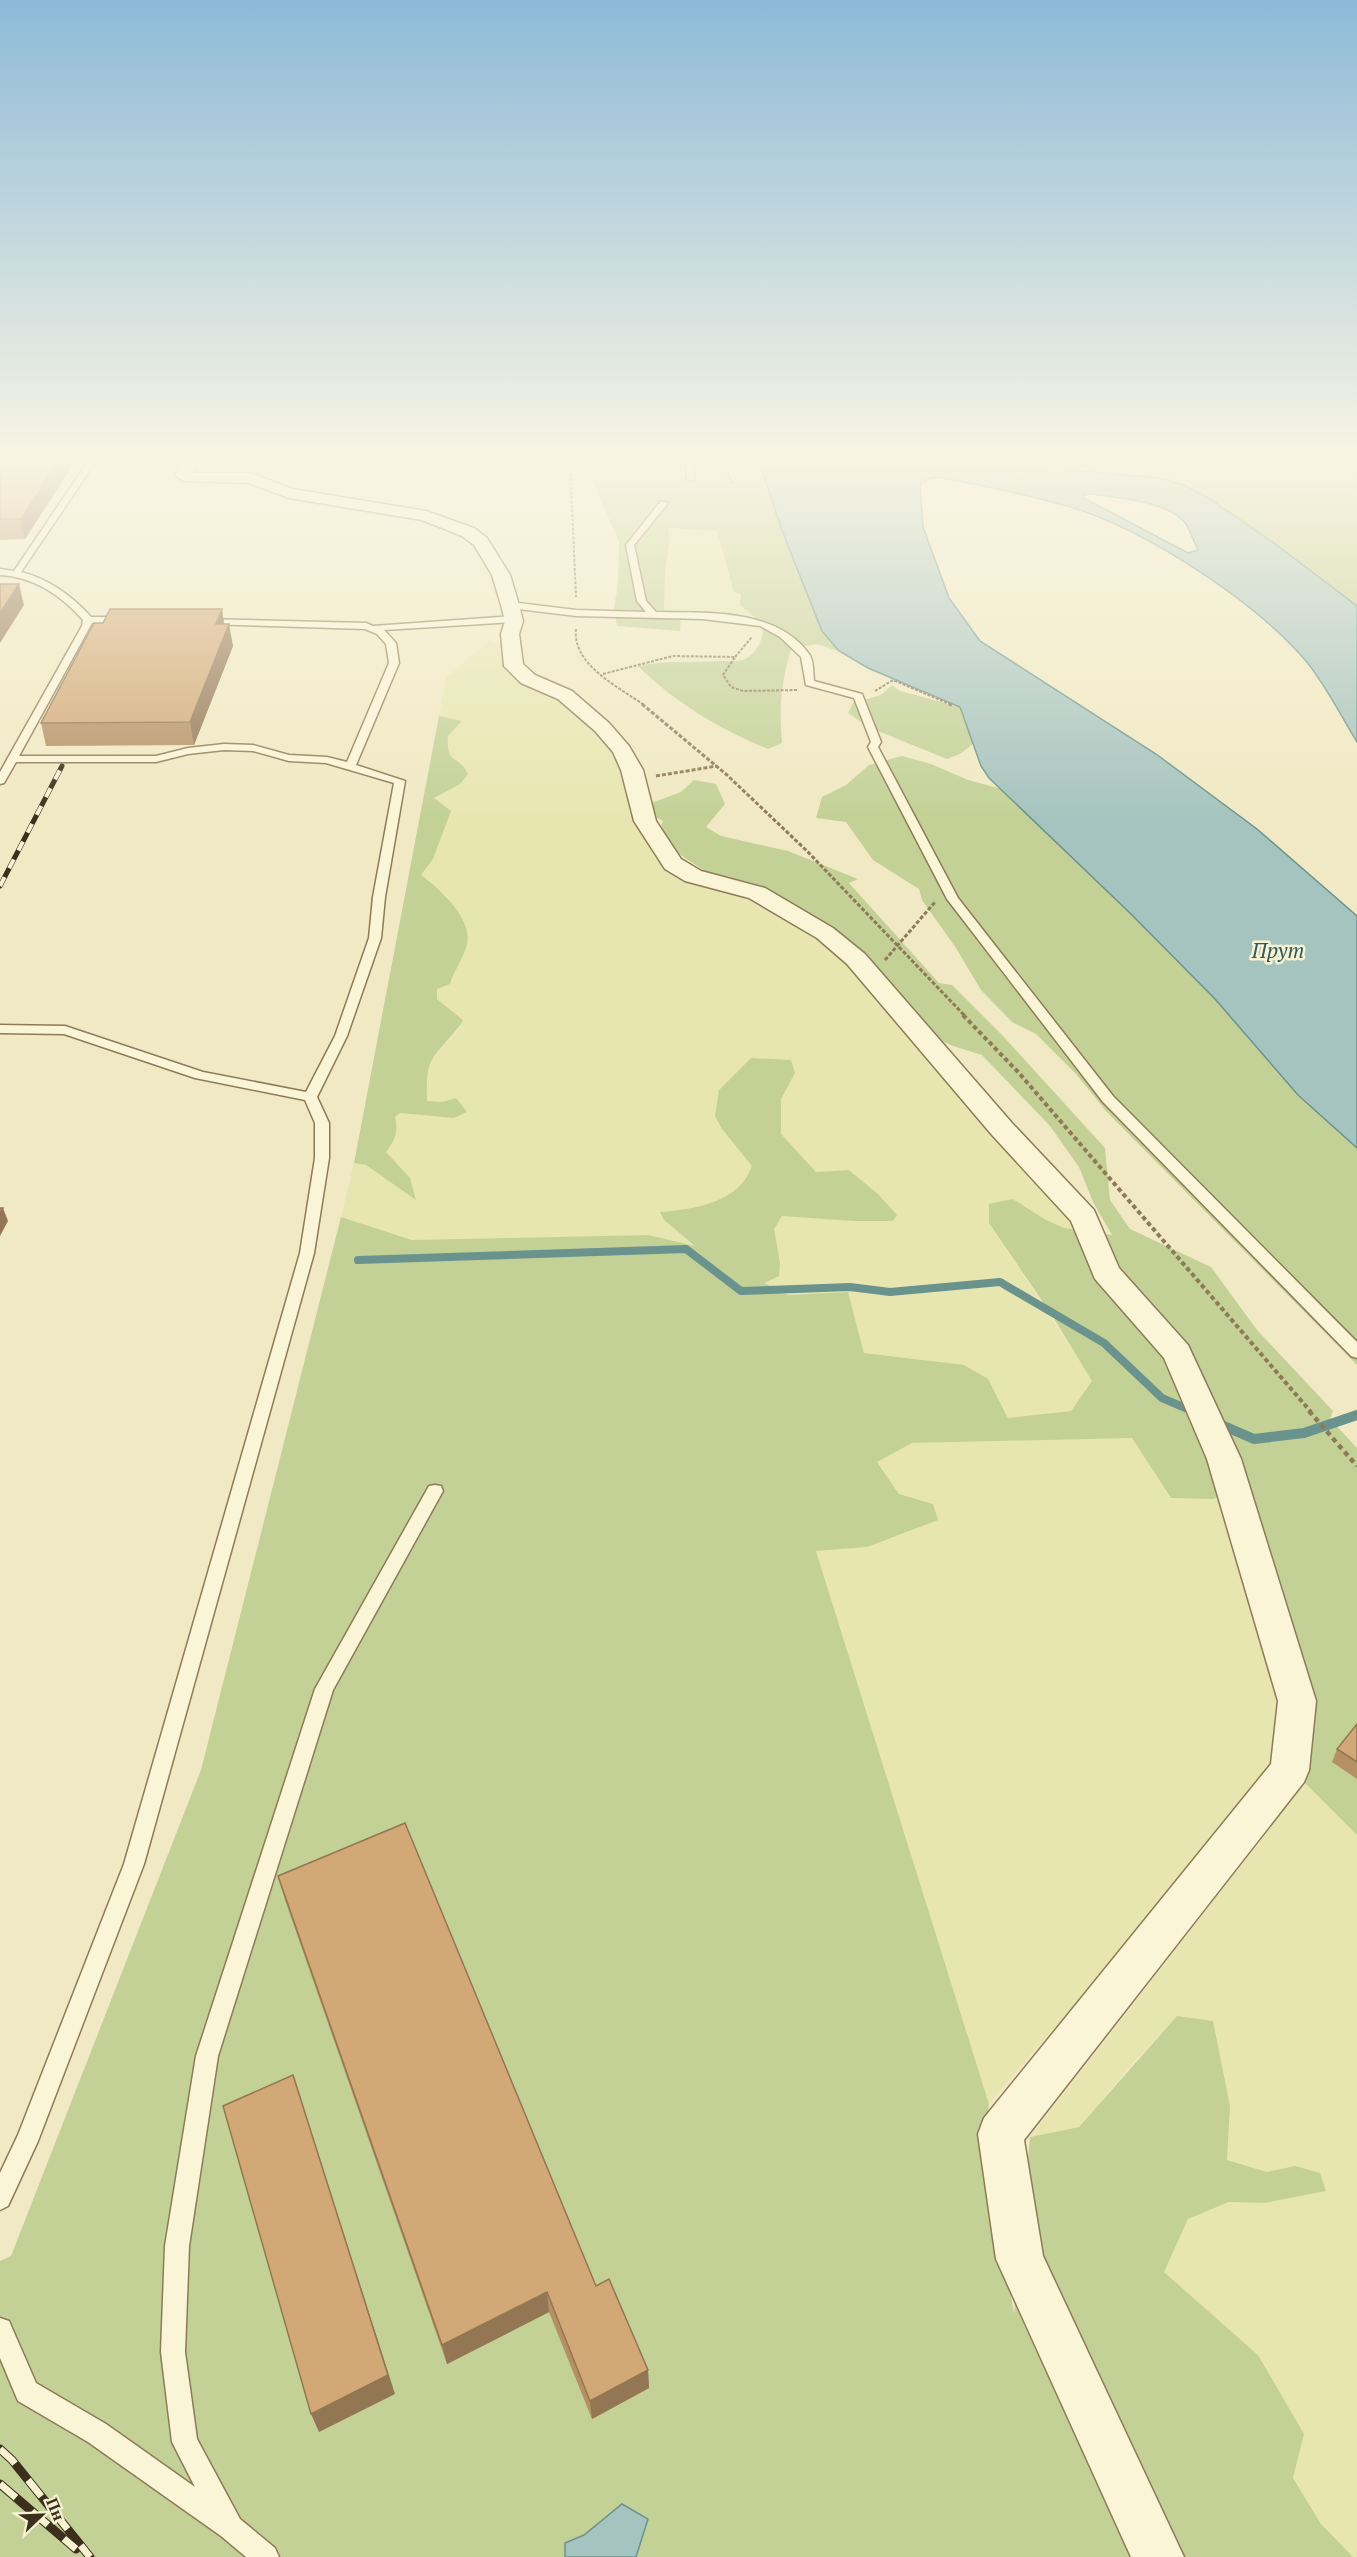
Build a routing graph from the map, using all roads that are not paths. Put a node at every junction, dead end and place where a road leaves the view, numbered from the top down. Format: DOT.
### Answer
graph roads {
  1 [pos="31,579"];
  2 [pos="501,579"];
  3 [pos="637,579"];
  4 [pos="512,612"];
  5 [pos="653,614"];
  6 [pos="88,620"];
  7 [pos="135,620"];
  8 [pos="195,621"];
  9 [pos="375,628"];
  10 [pos="12,759"];
  11 [pos="350,767"];
  12 [pos="0,781"];
  13 [pos="0,1029"];
  14 [pos="310,1097"];
  15 [pos="1357,1352"];
  16 [pos="435,1491"];
  17 [pos="0,2198"];
  18 [pos="0,2330"];
  19 [pos="231,2528"];
  20 [pos="266,2557"];
  21 [pos="1158,2557"];
  1 -- 6 [label="lane"];
  2 -- 4 [label="street"];
  3 -- 5 [label="lane"];
  4 -- 5 [label="lane"];
  4 -- 9 [label="lane"];
  4 -- 21 [label="street"];
  5 -- 15 [label="lane"];
  6 -- 7 [label="lane"];
  6 -- 10 [label="lane"];
  8 -- 9 [label="lane"];
  9 -- 11 [label="lane"];
  10 -- 11 [label="lane"];
  10 -- 12 [label="lane"];
  11 -- 14 [label="lane"];
  13 -- 14 [label="lane"];
  14 -- 17 [label="lane"];
  16 -- 19 [label="lane"];
  18 -- 19 [label="lane"];
  19 -- 20 [label="lane"];
}
